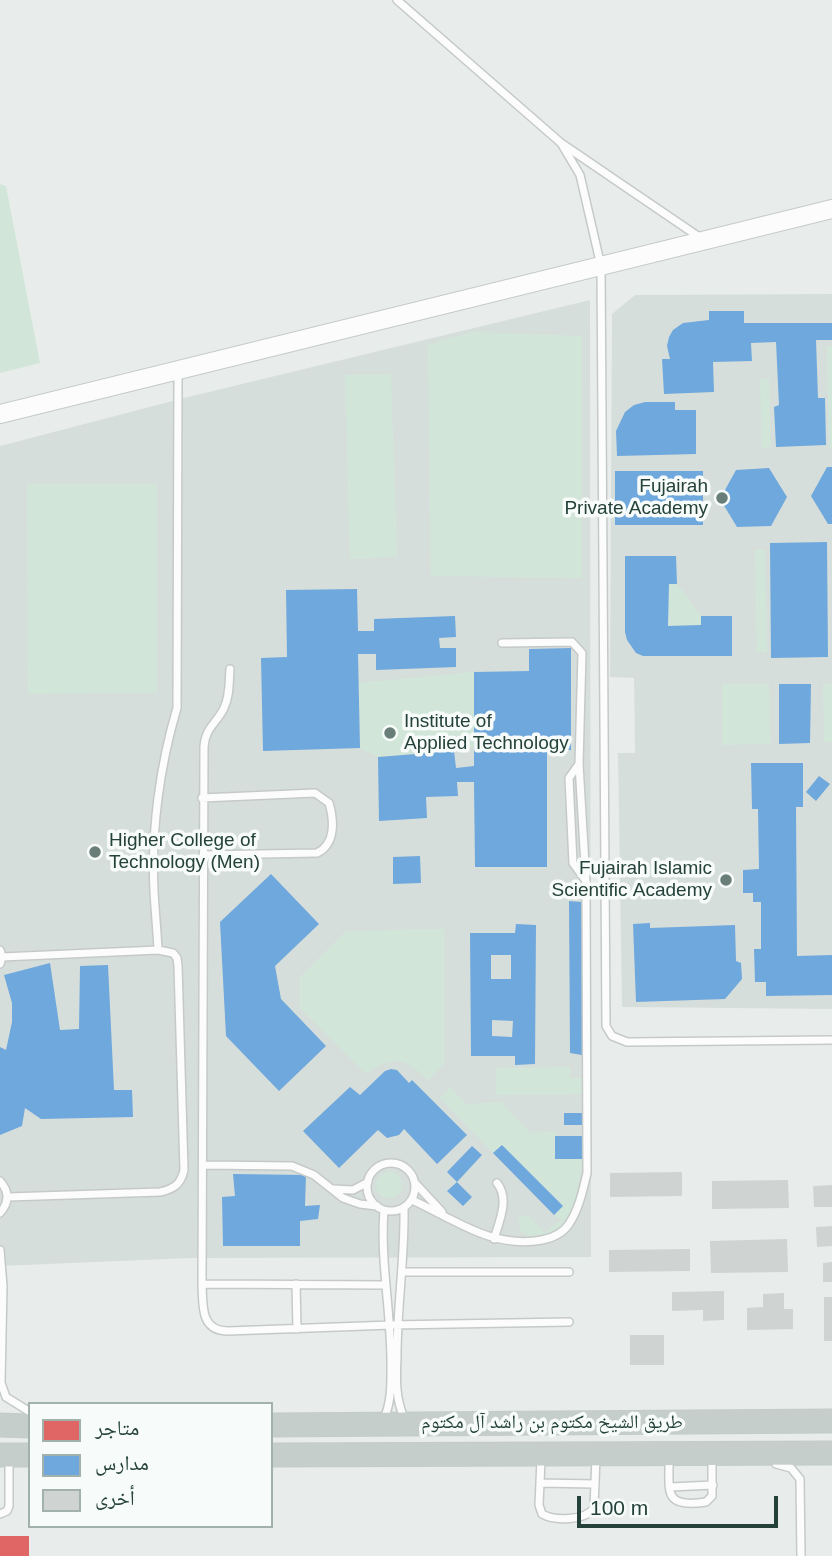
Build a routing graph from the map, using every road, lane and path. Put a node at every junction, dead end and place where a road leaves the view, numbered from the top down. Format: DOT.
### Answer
graph roads {
  1 [pos="397,0"];
  2 [pos="561,143"];
  3 [pos="832,209"];
  4 [pos="705,241"];
  5 [pos="601,266"];
  6 [pos="178,370"];
  7 [pos="0,414"];
  8 [pos="502,643"];
  9 [pos="230,669"];
  10 [pos="579,764"];
  11 [pos="202,798"];
  12 [pos="203,855"];
  13 [pos="586,882"];
  14 [pos="158,950"];
  15 [pos="1,957"];
  16 [pos="832,1040"];
  17 [pos="203,1166"];
  18 [pos="0,1181"];
  19 [pos="368,1182"];
  20 [pos="497,1183"];
  21 [pos="415,1184"];
  22 [pos="328,1188"];
  23 [pos="8,1197"];
  24 [pos="412,1200"];
  25 [pos="380,1208"];
  26 [pos="404,1208"];
  27 [pos="0,1213"];
  28 [pos="445,1215"];
  29 [pos="494,1239"];
  30 [pos="0,1250"];
  31 [pos="402,1272"];
  32 [pos="569,1272"];
  33 [pos="202,1284"];
  34 [pos="296,1284"];
  35 [pos="386,1285"];
  36 [pos="1,1286"];
  37 [pos="569,1322"];
  38 [pos="394,1325"];
  39 [pos="297,1329"];
  40 [pos="1,1336"];
  41 [pos="28,1411"];
  42 [pos="832,1421"];
  43 [pos="407,1424"];
  44 [pos="0,1425"];
  45 [pos="273,1425"];
  46 [pos="381,1425"];
  47 [pos="28,1426"];
  48 [pos="712,1454"];
  49 [pos="832,1454"];
  50 [pos="13,1455"];
  51 [pos="273,1455"];
  52 [pos="541,1455"];
  53 [pos="596,1455"];
  54 [pos="669,1455"];
  55 [pos="766,1464"];
  56 [pos="540,1483"];
  57 [pos="595,1484"];
  58 [pos="713,1485"];
  59 [pos="670,1487"];
  60 [pos="0,1514"];
  61 [pos="801,1556"];
  1 -- 2 [label="lane"];
  2 -- 4 [label="lane"];
  2 -- 5 [label="lane"];
  3 -- 4 [label="street"];
  4 -- 5 [label="street"];
  5 -- 6 [label="street"];
  5 -- 16 [label="lane"];
  6 -- 7 [label="street"];
  6 -- 14 [label="lane"];
  8 -- 10 [label="lane"];
  9 -- 11 [label="lane"];
  10 -- 13 [label="lane"];
  10 -- 13 [label="lane"];
  11 -- 12 [label="lane"];
  11 -- 12 [label="lane"];
  12 -- 17 [label="lane"];
  13 -- 29 [label="lane"];
  14 -- 15 [label="lane"];
  14 -- 23 [label="lane"];
  17 -- 22 [label="lane"];
  17 -- 33 [label="lane"];
  18 -- 23 [label="lane"];
  19 -- 21 [label="lane"];
  19 -- 22 [label="lane"];
  19 -- 25 [label="lane"];
  20 -- 29 [label="lane"];
  21 -- 24 [label="lane"];
  21 -- 28 [label="lane"];
  22 -- 25 [label="lane"];
  23 -- 27 [label="lane"];
  24 -- 26 [label="lane"];
  24 -- 28 [label="lane"];
  25 -- 26 [label="lane"];
  25 -- 35 [label="lane"];
  26 -- 31 [label="lane"];
  28 -- 29 [label="lane"];
  30 -- 36 [label="lane"];
  31 -- 32 [label="lane"];
  31 -- 38 [label="lane"];
  33 -- 34 [label="lane"];
  33 -- 39 [label="lane"];
  34 -- 35 [label="lane"];
  34 -- 39 [label="lane"];
  35 -- 38 [label="lane"];
  36 -- 40 [label="lane"];
  37 -- 38 [label="lane"];
  38 -- 39 [label="lane"];
  38 -- 43 [label="lane"];
  38 -- 46 [label="lane"];
  40 -- 41 [label="lane"];
  42 -- 43 [label="highway, طريق الشيخ مكتوم بن راشد آل مكتوم"];
  43 -- 46 [label="highway, طريق الشيخ مكتوم بن راشد آل مكتوم"];
  44 -- 47 [label="highway"];
  45 -- 46 [label="highway, طريق الشيخ مكتوم بن راشد آل مكتوم"];
  48 -- 49 [label="highway, طريق الشيخ مكتوم بن راشد آل مكتوم"];
  48 -- 54 [label="highway, طريق الشيخ مكتوم بن راشد آل مكتوم"];
  48 -- 58 [label="lane"];
  50 -- 60 [label="lane"];
  51 -- 52 [label="highway, طريق الشيخ مكتوم بن راشد آل مكتوم"];
  52 -- 53 [label="highway, طريق الشيخ مكتوم بن راشد آل مكتوم"];
  52 -- 56 [label="lane"];
  53 -- 54 [label="highway, طريق الشيخ مكتوم بن راشد آل مكتوم"];
  53 -- 57 [label="lane"];
  54 -- 59 [label="lane"];
  55 -- 61 [label="lane"];
  56 -- 57 [label="lane"];
  56 -- 57 [label="lane"];
  58 -- 59 [label="lane"];
  58 -- 59 [label="lane"];
}
